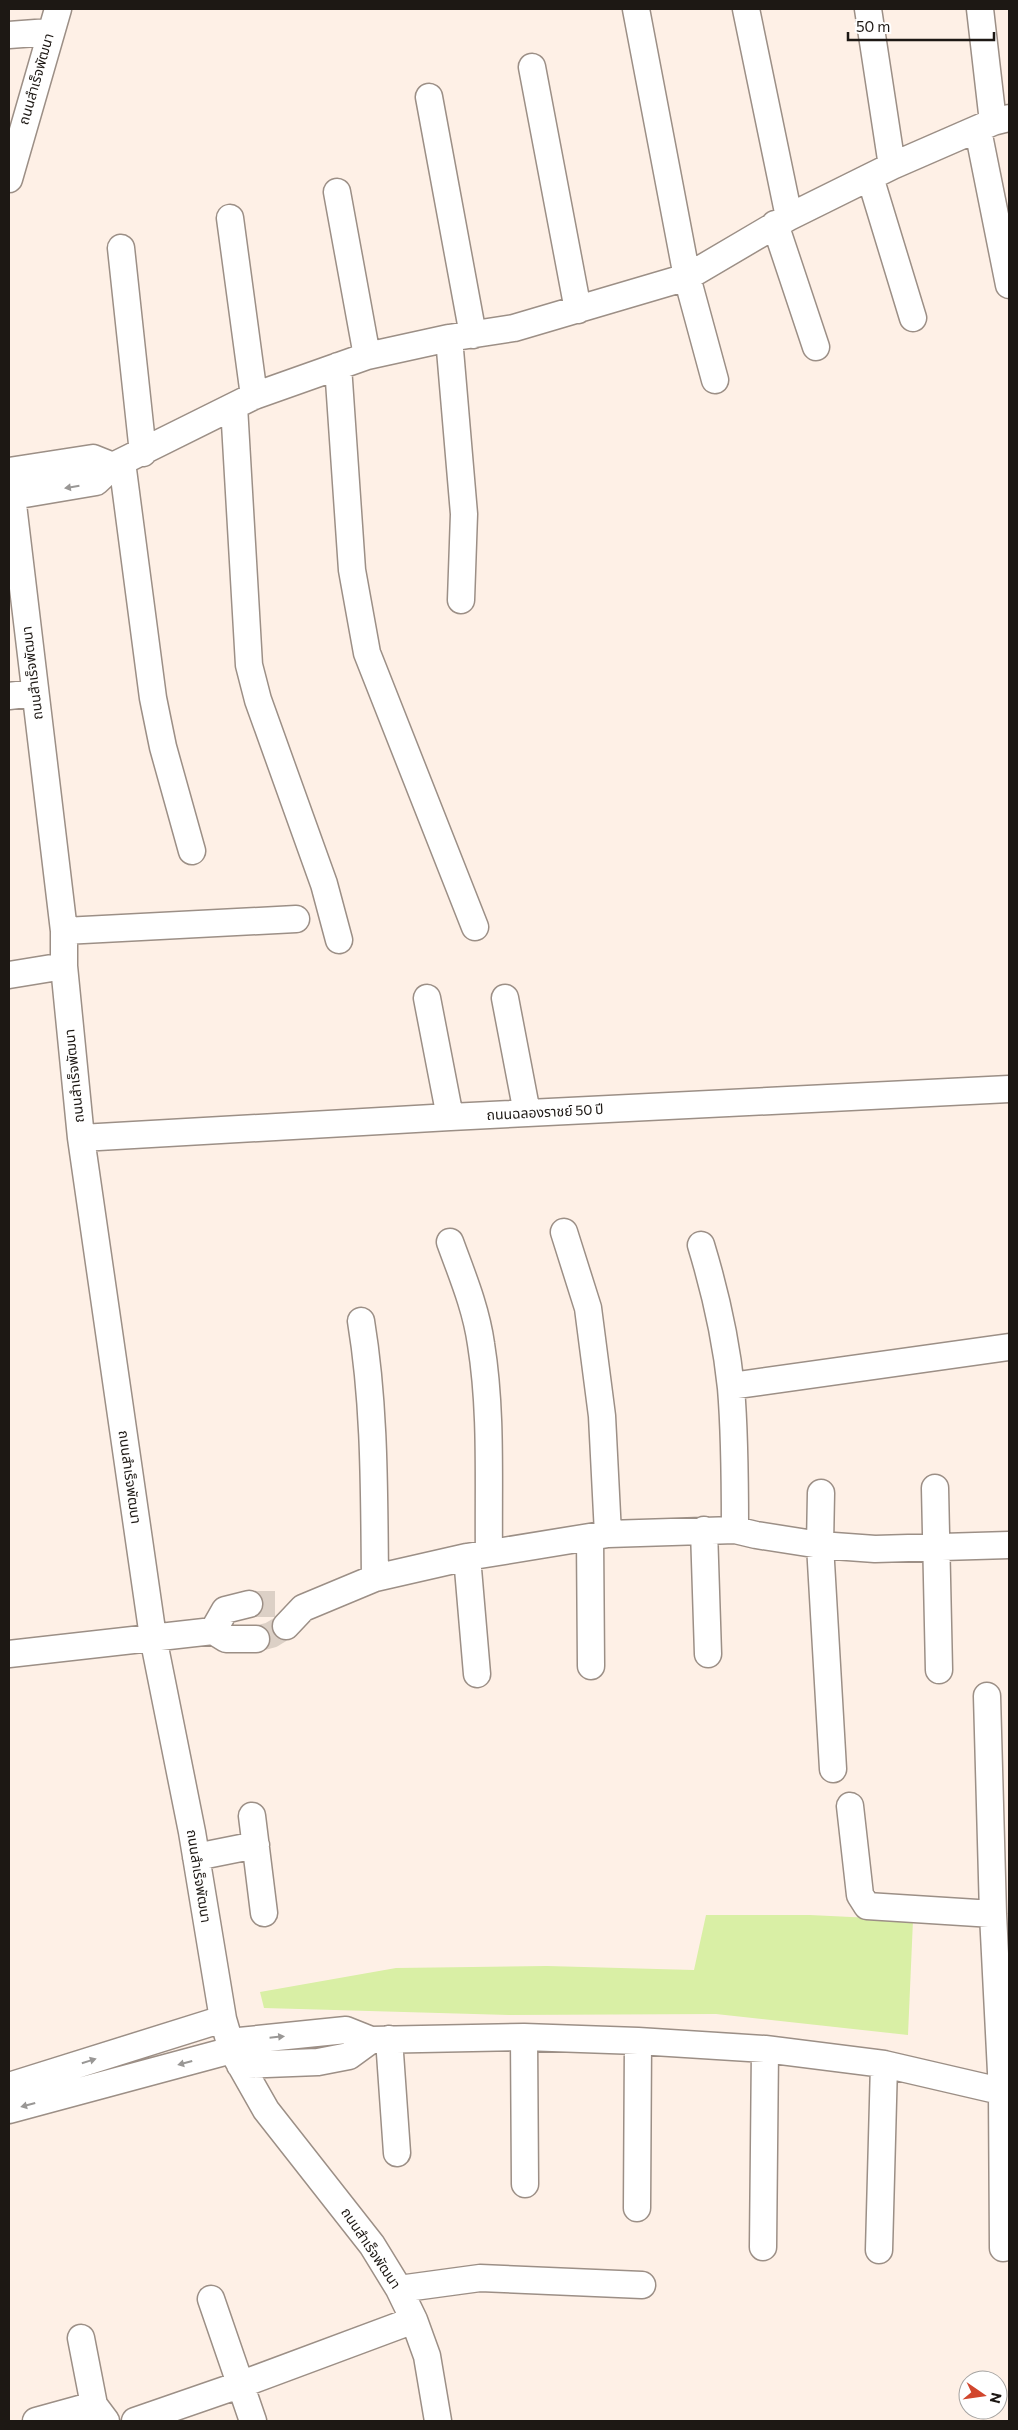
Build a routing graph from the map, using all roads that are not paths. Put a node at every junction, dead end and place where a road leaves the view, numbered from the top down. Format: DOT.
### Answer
graph roads {
  1 [pos="636,9"];
  2 [pos="746,9"];
  3 [pos="868,9"];
  4 [pos="980,9"];
  5 [pos="53,20"];
  6 [pos="9,35"];
  7 [pos="532,66"];
  8 [pos="429,98"];
  9 [pos="994,123"];
  10 [pos="881,172"];
  11 [pos="9,179"];
  12 [pos="337,192"];
  13 [pos="230,218"];
  14 [pos="782,221"];
  15 [pos="121,248"];
  16 [pos="687,277"];
  17 [pos="1009,285"];
  18 [pos="578,310"];
  19 [pos="913,318"];
  20 [pos="461,336"];
  21 [pos="816,347"];
  22 [pos="367,356"];
  23 [pos="338,366"];
  24 [pos="715,380"];
  25 [pos="244,401"];
  26 [pos="126,460"];
  27 [pos="9,471"];
  28 [pos="13,496"];
  29 [pos="461,600"];
  30 [pos="18,646"];
  31 [pos="21,695"];
  32 [pos="192,852"];
  33 [pos="296,919"];
  34 [pos="475,927"];
  35 [pos="64,931"];
  36 [pos="339,940"];
  37 [pos="64,966"];
  38 [pos="9,976"];
  39 [pos="427,998"];
  40 [pos="505,998"];
  41 [pos="1009,1089"];
  42 [pos="526,1113"];
  43 [pos="450,1116"];
  44 [pos="81,1138"];
  45 [pos="564,1232"];
  46 [pos="450,1242"];
  47 [pos="701,1245"];
  48 [pos="362,1322"];
  49 [pos="1009,1347"];
  50 [pos="731,1386"];
  51 [pos="935,1488"];
  52 [pos="821,1493"];
  53 [pos="704,1530"];
  54 [pos="734,1530"];
  55 [pos="599,1535"];
  56 [pos="820,1545"];
  57 [pos="1009,1545"];
  58 [pos="936,1546"];
  59 [pos="478,1555"];
  60 [pos="375,1578"];
  61 [pos="249,1604"];
  62 [pos="290,1613"];
  63 [pos="208,1631"];
  64 [pos="162,1636"];
  65 [pos="256,1639"];
  66 [pos="9,1654"];
  67 [pos="708,1654"];
  68 [pos="591,1666"];
  69 [pos="939,1670"];
  70 [pos="477,1674"];
  71 [pos="987,1696"];
  72 [pos="833,1769"];
  73 [pos="850,1806"];
  74 [pos="252,1816"];
  75 [pos="225,1851"];
  76 [pos="264,1913"];
  77 [pos="993,1914"];
  78 [pos="524,2037"];
  79 [pos="380,2039"];
  80 [pos="638,2041"];
  81 [pos="231,2044"];
  82 [pos="765,2049"];
  83 [pos="884,2064"];
  84 [pos="63,2082"];
  85 [pos="9,2086"];
  86 [pos="1006,2092"];
  87 [pos="9,2110"];
  88 [pos="396,2153"];
  89 [pos="525,2184"];
  90 [pos="637,2208"];
  91 [pos="763,2247"];
  92 [pos="1002,2248"];
  93 [pos="879,2250"];
  94 [pos="642,2285"];
  95 [pos="399,2289"];
  96 [pos="211,2299"];
  97 [pos="414,2320"];
  98 [pos="81,2338"];
  99 [pos="242,2384"];
  100 [pos="100,2413"];
  101 [pos="36,2421"];
  102 [pos="135,2421"];
  103 [pos="253,2421"];
  104 [pos="438,2421"];
  1 -- 16 [label="street"];
  2 -- 14 [label="street"];
  3 -- 10 [label="street"];
  4 -- 9 [label="street"];
  5 -- 6 [label="street"];
  5 -- 11 [label="street, ถนนสำเร็จพัฒนา"];
  7 -- 18 [label="street"];
  8 -- 20 [label="street"];
  9 -- 10 [label="street"];
  9 -- 17 [label="street"];
  10 -- 14 [label="street"];
  10 -- 19 [label="street"];
  12 -- 22 [label="street"];
  13 -- 25 [label="street"];
  14 -- 16 [label="street"];
  14 -- 21 [label="street"];
  15 -- 26 [label="street"];
  16 -- 18 [label="street"];
  16 -- 24 [label="street"];
  18 -- 20 [label="street"];
  20 -- 22 [label="street"];
  20 -- 29 [label="street"];
  22 -- 23 [label="street"];
  23 -- 25 [label="street"];
  23 -- 34 [label="street"];
  25 -- 26 [label="street"];
  25 -- 36 [label="street"];
  26 -- 27 [label="street"];
  26 -- 28 [label="street, one-way"];
  26 -- 32 [label="street"];
  27 -- 28 [label="street, ถนนสำเร็จพัฒนา"];
  28 -- 30 [label="street, ถนนสำเร็จพัฒนา"];
  30 -- 31 [label="street, ถนนสำเร็จพัฒนา"];
  31 -- 35 [label="street, ถนนสำเร็จพัฒนา"];
  33 -- 35 [label="street"];
  35 -- 37 [label="street, ถนนสำเร็จพัฒนา"];
  37 -- 38 [label="street"];
  37 -- 44 [label="street, ถนนสำเร็จพัฒนา"];
  39 -- 43 [label="street"];
  40 -- 42 [label="street"];
  41 -- 42 [label="street, ถนนฉลองราชย์ 50 ปี"];
  42 -- 43 [label="street, ถนนฉลองราชย์ 50 ปี"];
  43 -- 44 [label="street, ถนนฉลองราชย์ 50 ปี"];
  44 -- 64 [label="street, ถนนสำเร็จพัฒนา"];
  45 -- 55 [label="street"];
  46 -- 59 [label="street"];
  47 -- 50 [label="street"];
  48 -- 60 [label="street"];
  49 -- 50 [label="street"];
  50 -- 54 [label="street"];
  51 -- 58 [label="street"];
  52 -- 56 [label="street"];
  53 -- 54 [label="street"];
  53 -- 55 [label="street"];
  53 -- 67 [label="street"];
  54 -- 56 [label="street"];
  55 -- 59 [label="street"];
  55 -- 68 [label="street"];
  56 -- 58 [label="street"];
  56 -- 72 [label="street"];
  57 -- 58 [label="street"];
  58 -- 69 [label="street"];
  59 -- 60 [label="street"];
  59 -- 70 [label="street"];
  60 -- 62 [label="street"];
  61 -- 63 [label="street"];
  63 -- 64 [label="street"];
  63 -- 65 [label="street"];
  64 -- 66 [label="street"];
  64 -- 75 [label="street, ถนนสำเร็จพัฒนา"];
  71 -- 77 [label="street"];
  73 -- 77 [label="street"];
  74 -- 75 [label="street"];
  75 -- 76 [label="street"];
  75 -- 81 [label="street, ถนนสำเร็จพัฒนา"];
  77 -- 86 [label="street"];
  78 -- 79 [label="street"];
  78 -- 80 [label="street"];
  78 -- 89 [label="street"];
  79 -- 81 [label="street"];
  79 -- 88 [label="street"];
  80 -- 82 [label="street"];
  80 -- 90 [label="street"];
  81 -- 84 [label="street"];
  81 -- 95 [label="street, ถนนสำเร็จพัฒนา"];
  82 -- 83 [label="street"];
  82 -- 91 [label="street"];
  83 -- 86 [label="street"];
  83 -- 93 [label="street"];
  84 -- 85 [label="street"];
  84 -- 87 [label="street, one-way"];
  86 -- 92 [label="street"];
  94 -- 95 [label="street"];
  95 -- 97 [label="street, ถนนสำเร็จพัฒนา"];
  96 -- 99 [label="street"];
  97 -- 99 [label="street"];
  97 -- 104 [label="street, ถนนสำเร็จพัฒนา"];
  98 -- 100 [label="street"];
  99 -- 102 [label="street"];
  99 -- 103 [label="street"];
  100 -- 101 [label="street"];
}
